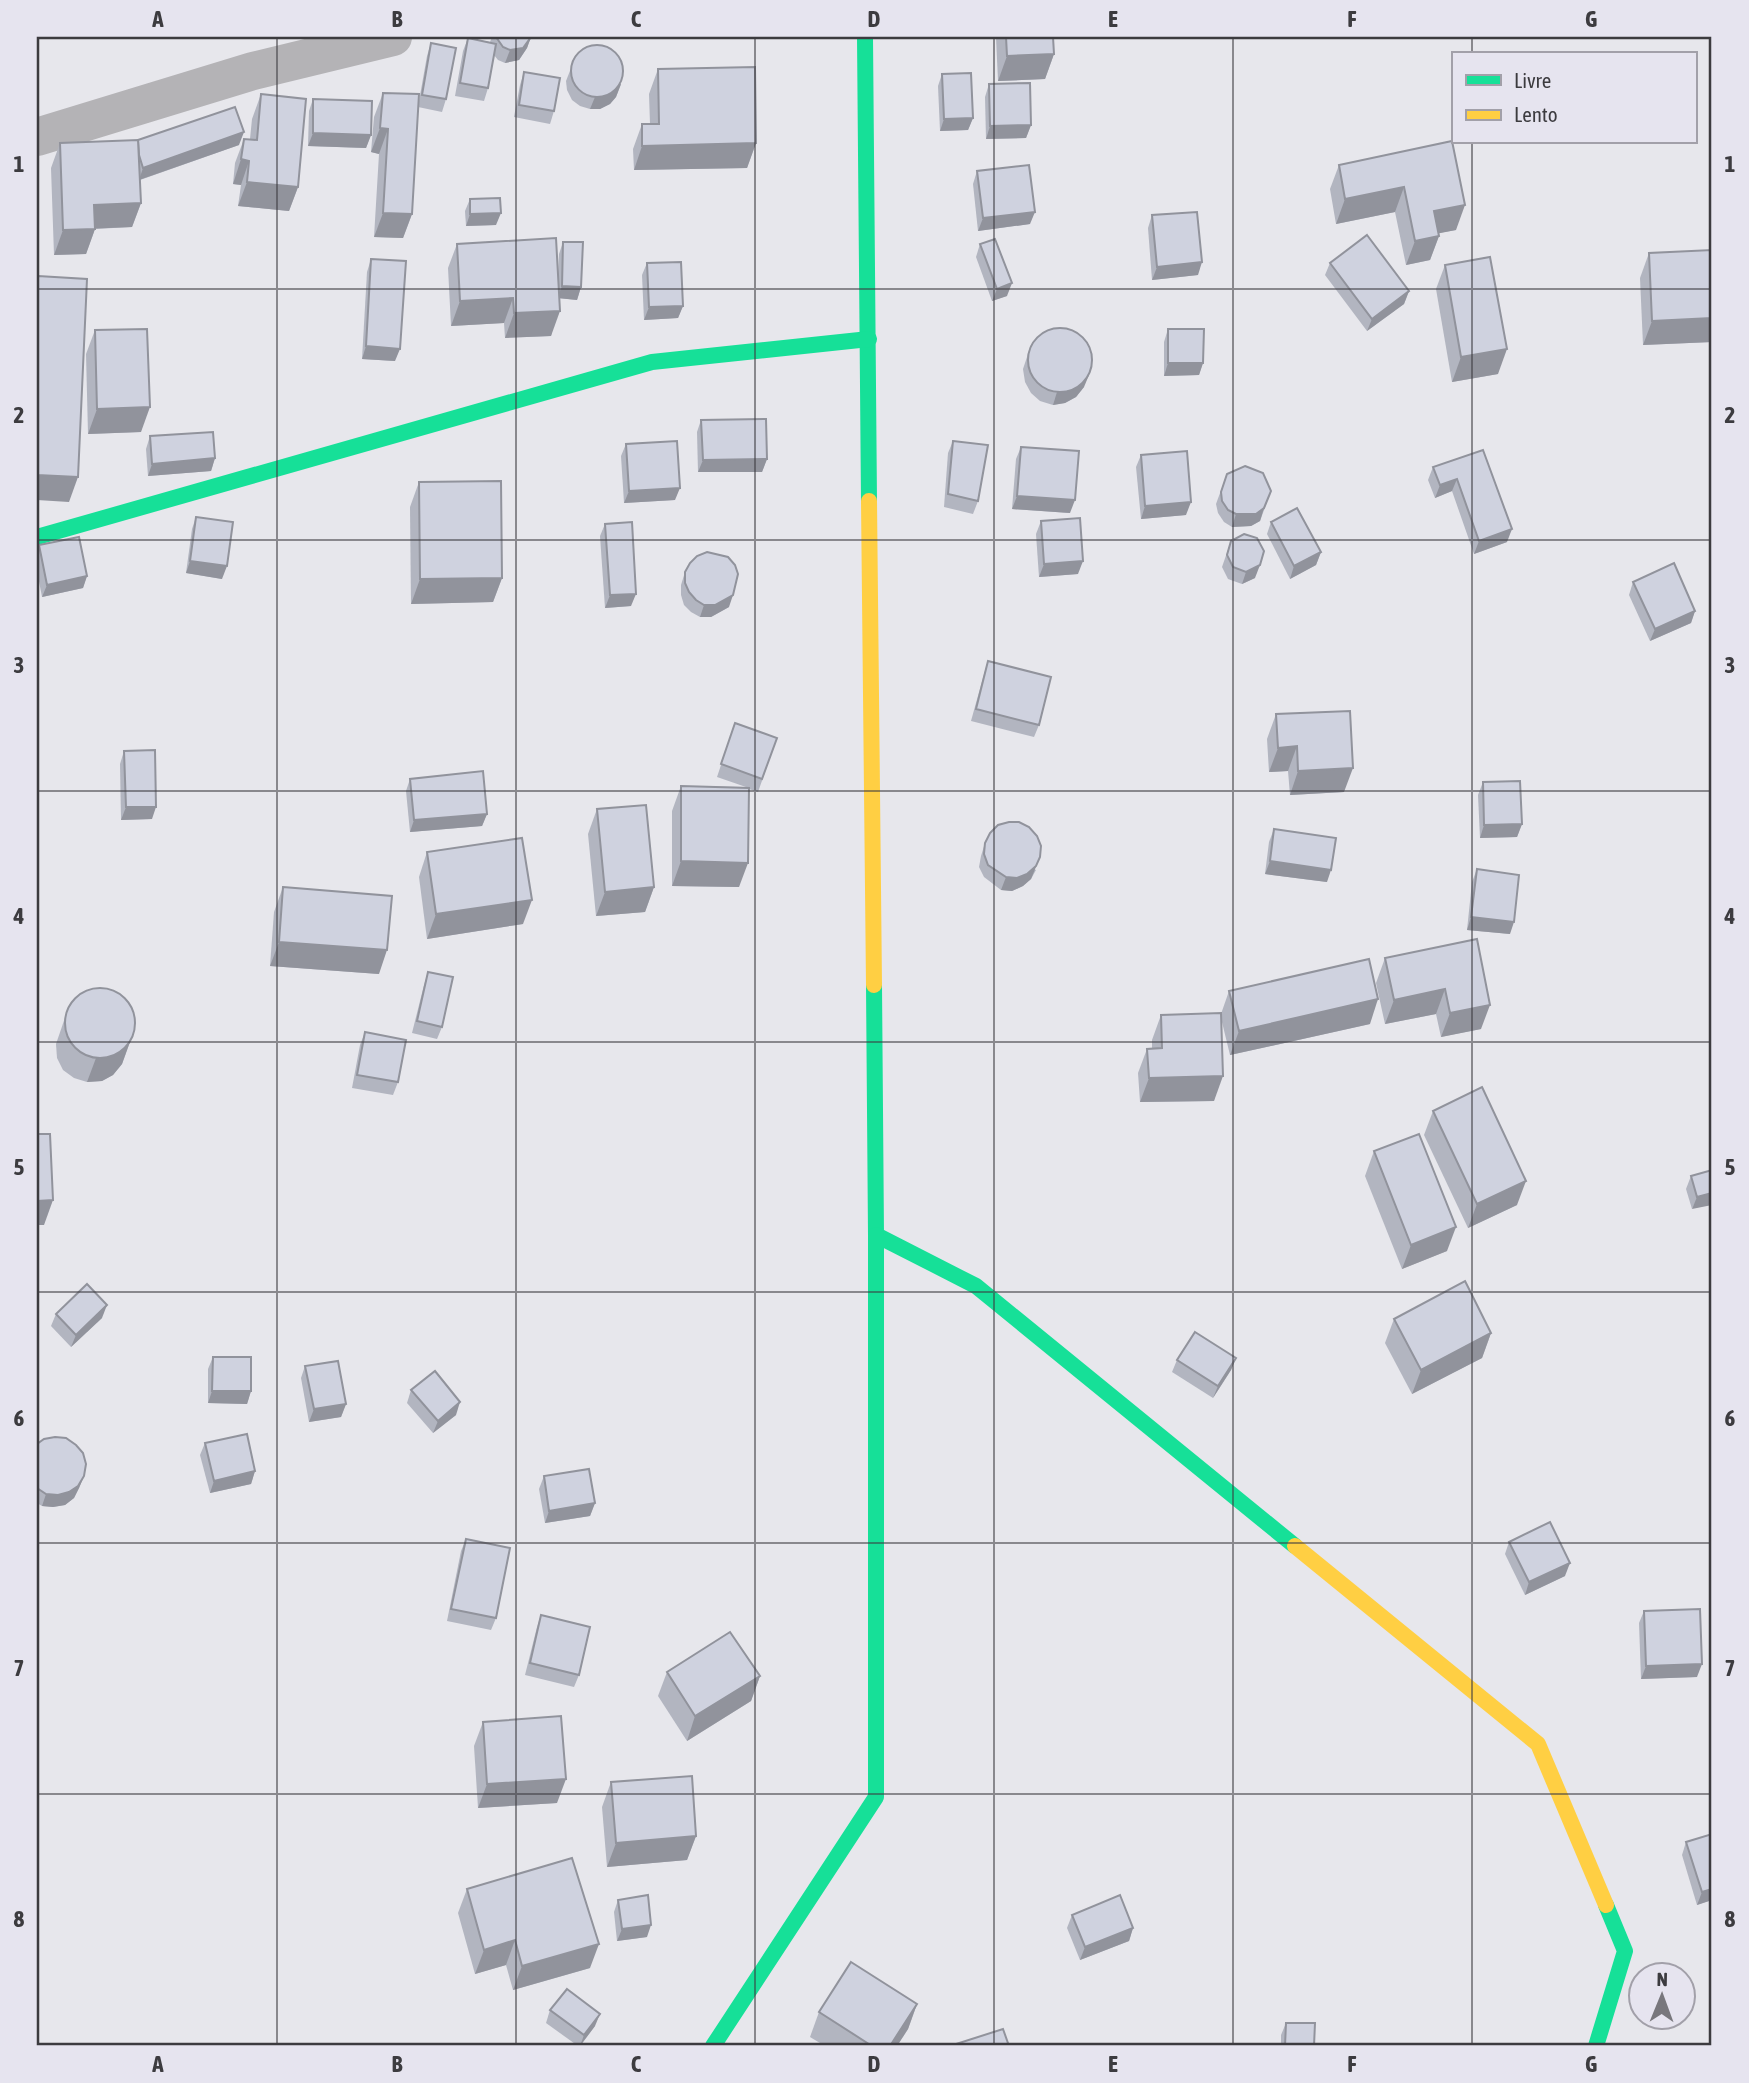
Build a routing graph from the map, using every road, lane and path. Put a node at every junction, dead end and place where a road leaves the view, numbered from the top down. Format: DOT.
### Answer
graph roads {
  1 [pos="393,37"];
  2 [pos="865,37"];
  3 [pos="37,137"];
  4 [pos="869,340"];
  5 [pos="37,537"];
  6 [pos="876,1235"];
  7 [pos="713,2046"];
  8 [pos="1596,2046"];
  1 -- 3 [label="street"];
  2 -- 4 [label="street"];
  4 -- 5 [label="street"];
  4 -- 6 [label="street"];
  6 -- 7 [label="street"];
  6 -- 8 [label="street"];
}
